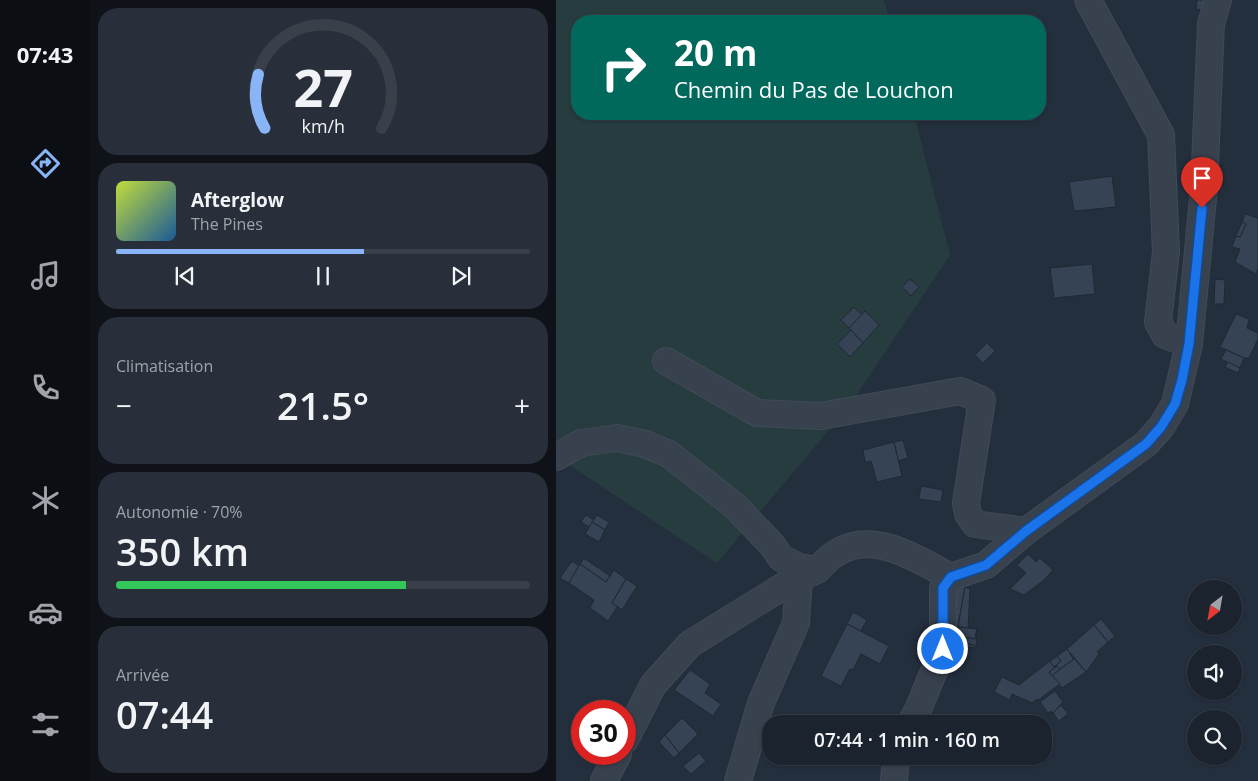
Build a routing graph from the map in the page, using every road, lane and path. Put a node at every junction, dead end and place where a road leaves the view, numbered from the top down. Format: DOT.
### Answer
graph roads {
  1 [pos="1088,0"];
  2 [pos="1218,0"];
  3 [pos="1189,344"];
  4 [pos="666,360"];
  5 [pos="556,456"];
  6 [pos="1026,531"];
  7 [pos="808,574"];
  8 [pos="951,577"];
  9 [pos="916,715"];
  10 [pos="636,718"];
  11 [pos="612,765"];
  12 [pos="895,765"];
  13 [pos="604,781"];
  14 [pos="738,781"];
  15 [pos="894,781"];
  1 -- 3 [label="street"];
  2 -- 3 [label="street"];
  3 -- 6 [label="street"];
  4 -- 6 [label="street"];
  5 -- 7 [label="street"];
  6 -- 8 [label="street"];
  7 -- 8 [label="street"];
  7 -- 10 [label="street"];
  7 -- 14 [label="street"];
  8 -- 9 [label="street"];
  11 -- 13 [label="street"];
  12 -- 15 [label="street"];
}
